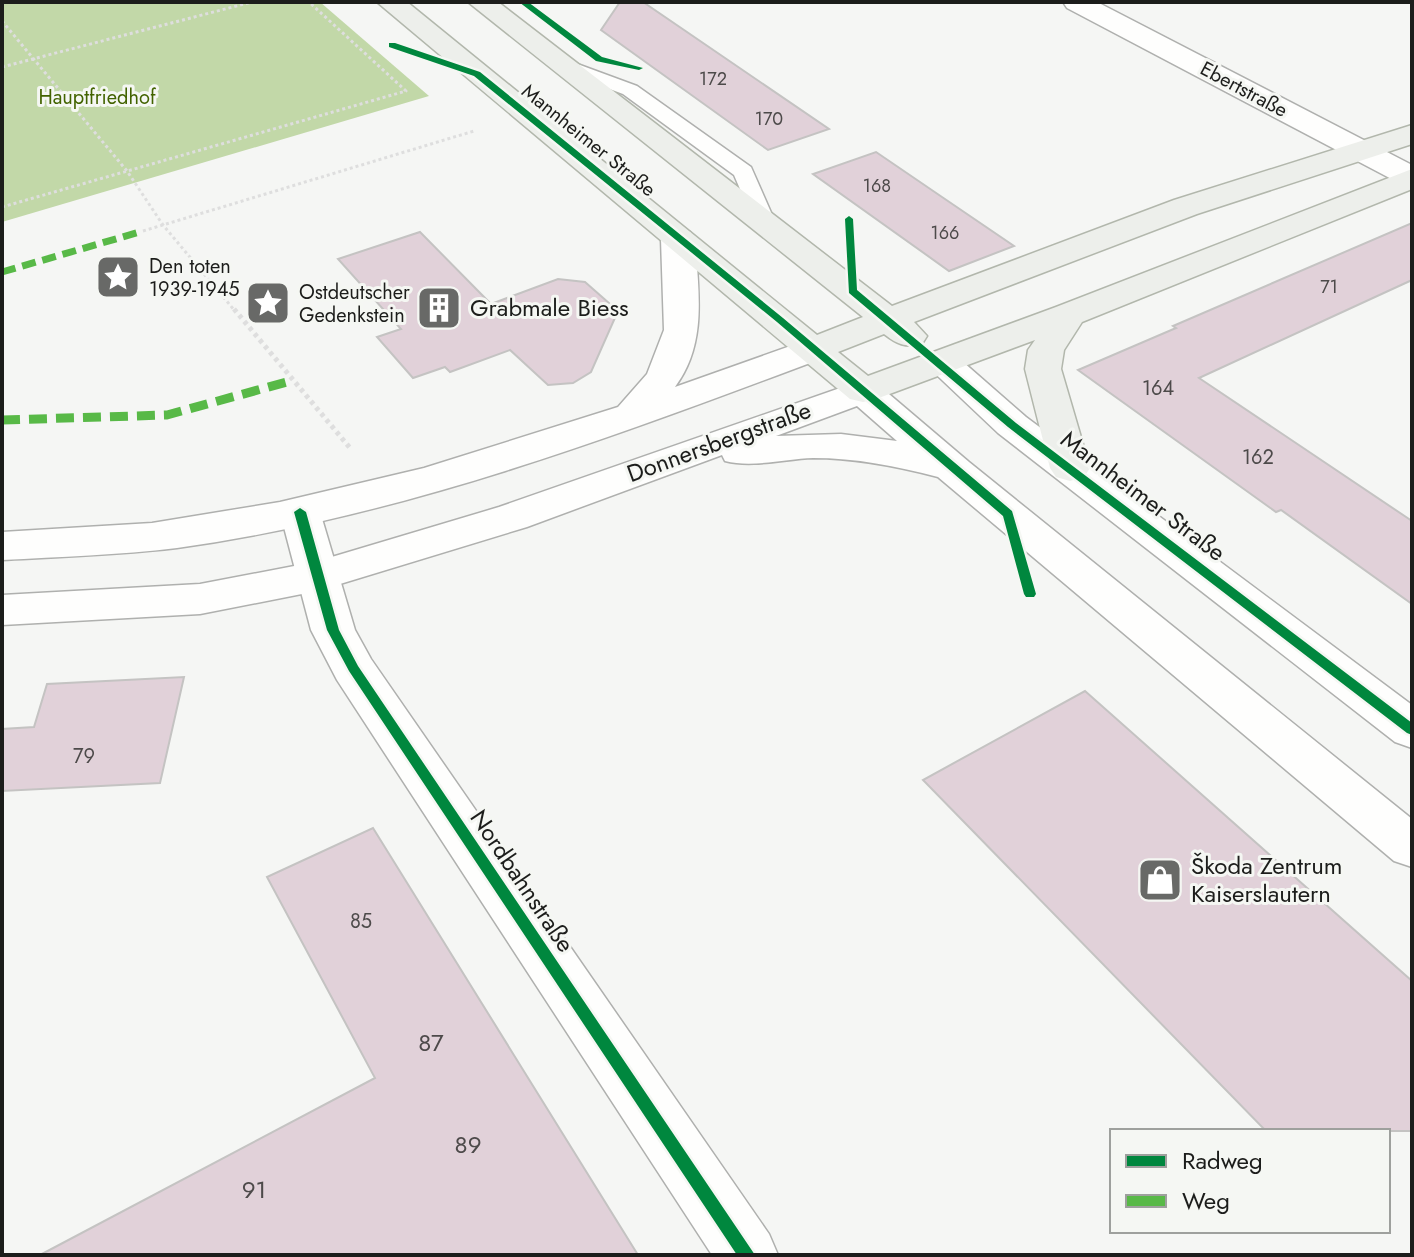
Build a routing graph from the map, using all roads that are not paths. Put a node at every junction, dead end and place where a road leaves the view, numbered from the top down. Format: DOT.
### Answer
graph roads {
  1 [pos="390,2"];
  2 [pos="481,2"];
  3 [pos="1076,2"];
  4 [pos="1412,134"];
  5 [pos="1357,149"];
  6 [pos="1412,178"];
  7 [pos="678,239"];
  8 [pos="1069,315"];
  9 [pos="890,320"];
  10 [pos="813,349"];
  11 [pos="942,363"];
  12 [pos="863,391"];
  13 [pos="630,417"];
  14 [pos="666,462"];
  15 [pos="1070,468"];
  16 [pos="955,471"];
  17 [pos="300,512"];
  18 [pos="2,546"];
  19 [pos="317,576"];
  20 [pos="2,610"];
  21 [pos="1412,730"];
  22 [pos="1412,847"];
  23 [pos="747,1255"];
  1 -- 7 [label="main road, Mannheimer Straße"];
  2 -- 9 [label="main road, Mannheimer Straße"];
  3 -- 5 [label="main road, Ebertstraße"];
  4 -- 5 [label="main road"];
  5 -- 6 [label="main road, Ebertstraße"];
  5 -- 9 [label="main road"];
  6 -- 8 [label="main road, Donnersbergstraße"];
  7 -- 10 [label="main road, Mannheimer Straße"];
  7 -- 13 [label="main road"];
  8 -- 11 [label="main road, Donnersbergstraße"];
  8 -- 15 [label="main road"];
  9 -- 10 [label="main road"];
  9 -- 11 [label="main road, Mannheimer Straße"];
  10 -- 12 [label="main road, Mannheimer Straße"];
  10 -- 13 [label="main road"];
  11 -- 12 [label="main road, Donnersbergstraße"];
  11 -- 15 [label="main road, Mannheimer Straße"];
  12 -- 14 [label="main road, Donnersbergstraße"];
  12 -- 16 [label="main road, Mannheimer Straße"];
  13 -- 17 [label="main road"];
  14 -- 16 [label="main road"];
  14 -- 19 [label="main road, Donnersbergstraße"];
  15 -- 21 [label="main road, Mannheimer Straße"];
  16 -- 22 [label="main road, Mannheimer Straße"];
  17 -- 18 [label="main road"];
  17 -- 19 [label="main road, Nordbahnstraße"];
  19 -- 20 [label="main road, Donnersbergstraße"];
  19 -- 23 [label="main road, Nordbahnstraße"];
}
